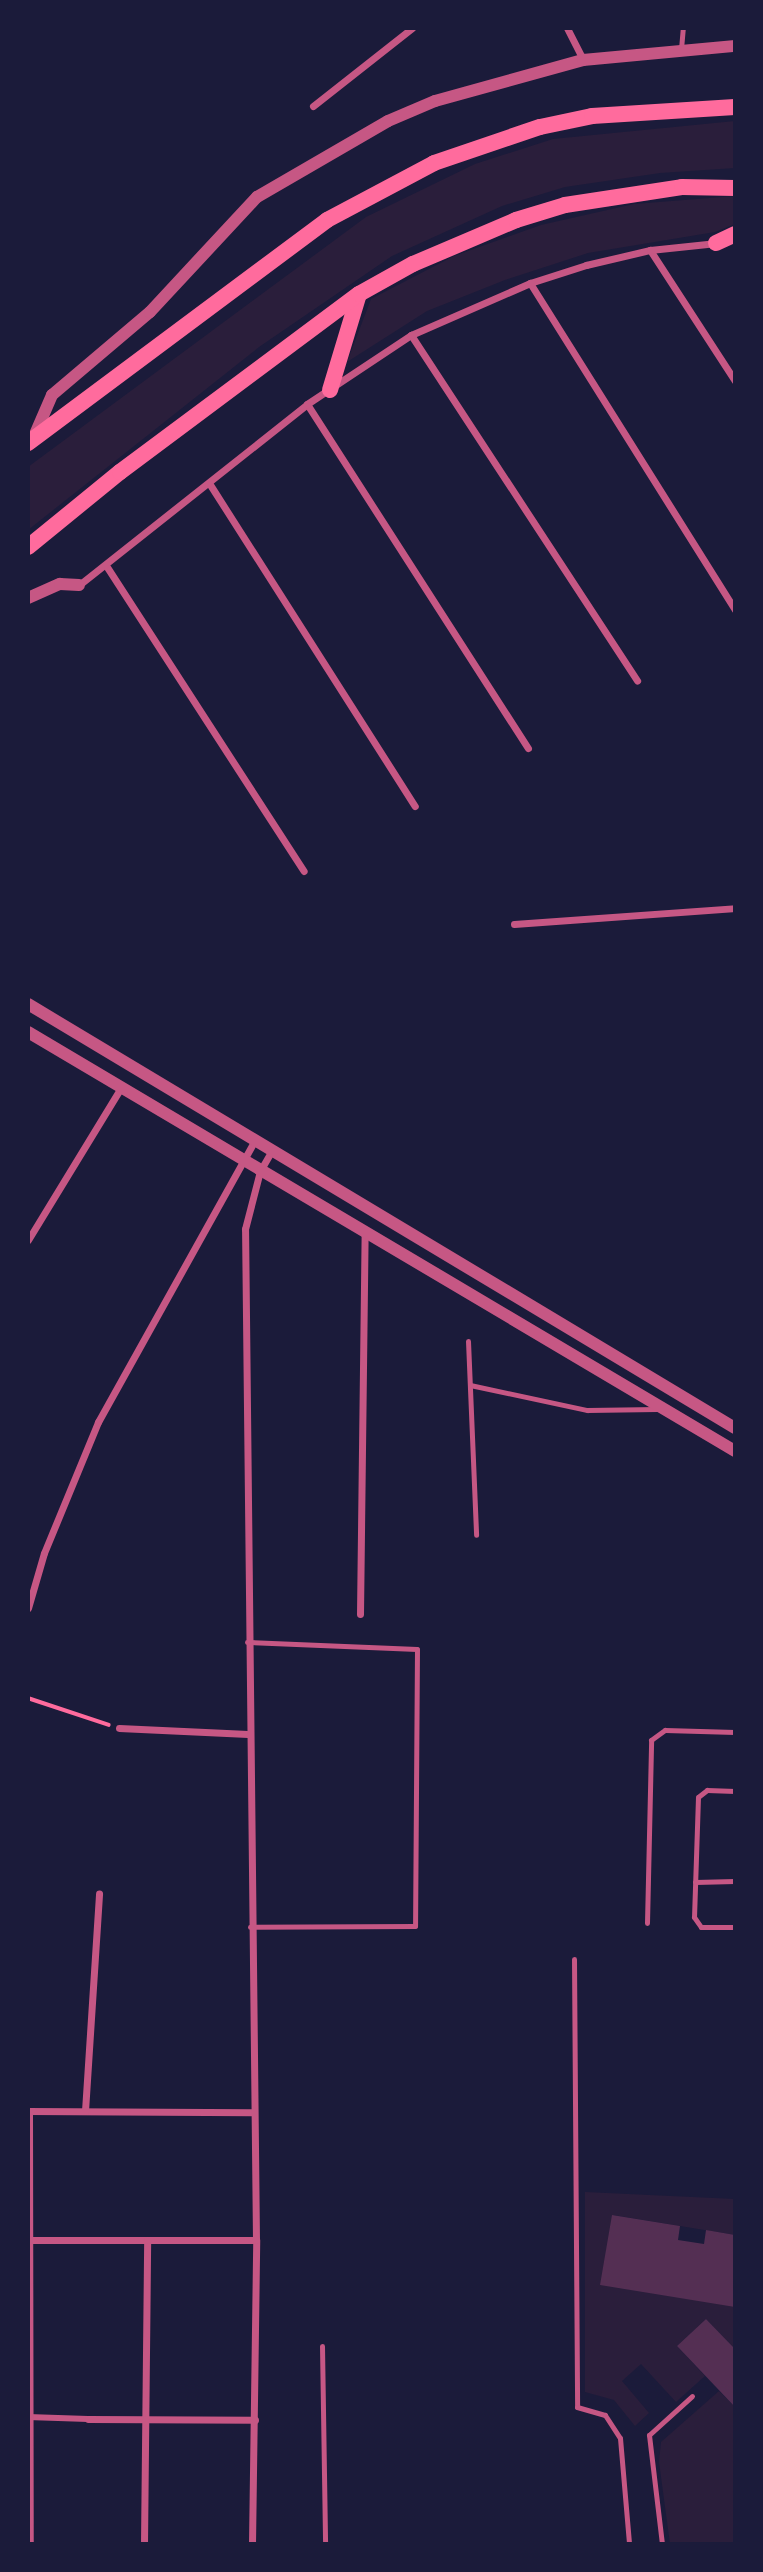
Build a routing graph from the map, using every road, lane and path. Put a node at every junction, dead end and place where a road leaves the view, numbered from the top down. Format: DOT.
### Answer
graph roads {
  1 [pos="412,28"];
  2 [pos="567,28"];
  3 [pos="683,28"];
  4 [pos="735,46"];
  5 [pos="681,49"];
  6 [pos="583,60"];
  7 [pos="313,106"];
  8 [pos="735,107"];
  9 [pos="735,188"];
  10 [pos="735,234"];
  11 [pos="735,242"];
  12 [pos="716,243"];
  13 [pos="650,250"];
  14 [pos="530,282"];
  15 [pos="359,294"];
  16 [pos="411,335"];
  17 [pos="735,381"];
  18 [pos="330,390"];
  19 [pos="307,404"];
  20 [pos="30,439"];
  21 [pos="209,483"];
  22 [pos="28,547"];
  23 [pos="107,567"];
  24 [pos="79,585"];
  25 [pos="28,598"];
  26 [pos="735,610"];
  27 [pos="636,681"];
  28 [pos="528,748"];
  29 [pos="415,806"];
  30 [pos="304,871"];
  31 [pos="735,908"];
  32 [pos="514,924"];
  33 [pos="28,1004"];
  34 [pos="28,1032"];
  35 [pos="120,1089"];
  36 [pos="254,1142"];
  37 [pos="271,1152"];
  38 [pos="240,1161"];
  39 [pos="260,1171"];
  40 [pos="365,1232"];
  41 [pos="28,1240"];
  42 [pos="468,1341"];
  43 [pos="470,1385"];
  44 [pos="676,1393"];
  45 [pos="666,1408"];
  46 [pos="735,1427"];
  47 [pos="735,1451"];
  48 [pos="476,1535"];
  49 [pos="28,1608"];
  50 [pos="360,1614"];
  51 [pos="247,1642"];
  52 [pos="28,1698"];
  53 [pos="120,1728"];
  54 [pos="735,1732"];
  55 [pos="248,1734"];
  56 [pos="735,1791"];
  57 [pos="735,1881"];
  58 [pos="695,1882"];
  59 [pos="99,1893"];
  60 [pos="648,1923"];
  61 [pos="250,1927"];
  62 [pos="735,1927"];
  63 [pos="574,1959"];
  64 [pos="28,2111"];
  65 [pos="85,2111"];
  66 [pos="252,2112"];
  67 [pos="29,2240"];
  68 [pos="148,2240"];
  69 [pos="256,2240"];
  70 [pos="322,2346"];
  71 [pos="692,2396"];
  72 [pos="29,2417"];
  73 [pos="146,2418"];
  74 [pos="88,2419"];
  75 [pos="255,2420"];
  76 [pos="30,2544"];
  77 [pos="144,2544"];
  78 [pos="252,2544"];
  79 [pos="325,2544"];
  80 [pos="629,2544"];
  81 [pos="662,2544"];
  1 -- 7 [label="street"];
  2 -- 6 [label="street"];
  3 -- 5 [label="lane"];
  4 -- 5 [label="street"];
  5 -- 6 [label="street"];
  6 -- 20 [label="street"];
  8 -- 20 [label="highway"];
  9 -- 15 [label="highway"];
  10 -- 12 [label="highway"];
  11 -- 12 [label="street"];
  12 -- 13 [label="street"];
  13 -- 14 [label="street"];
  13 -- 17 [label="street"];
  14 -- 16 [label="street"];
  14 -- 26 [label="street"];
  15 -- 18 [label="highway"];
  15 -- 22 [label="highway"];
  16 -- 18 [label="street"];
  16 -- 27 [label="street"];
  18 -- 19 [label="street"];
  19 -- 21 [label="street"];
  19 -- 28 [label="street"];
  21 -- 23 [label="street"];
  21 -- 29 [label="street"];
  23 -- 24 [label="street"];
  23 -- 30 [label="street"];
  24 -- 25 [label="street"];
  31 -- 32 [label="street"];
  33 -- 36 [label="street"];
  34 -- 35 [label="street"];
  35 -- 38 [label="street"];
  35 -- 41 [label="street"];
  36 -- 37 [label="street"];
  36 -- 38 [label="street"];
  37 -- 39 [label="street"];
  37 -- 44 [label="street"];
  38 -- 39 [label="street"];
  38 -- 49 [label="street"];
  39 -- 40 [label="street"];
  39 -- 51 [label="street"];
  40 -- 45 [label="street"];
  40 -- 50 [label="street"];
  42 -- 43 [label="lane"];
  43 -- 45 [label="lane"];
  43 -- 48 [label="lane"];
  44 -- 45 [label="lane"];
  44 -- 46 [label="street"];
  45 -- 47 [label="street"];
  51 -- 55 [label="street"];
  51 -- 61 [label="lane"];
  52 -- 53 [label="path"];
  53 -- 55 [label="street"];
  54 -- 60 [label="lane"];
  55 -- 61 [label="street"];
  56 -- 58 [label="lane"];
  57 -- 58 [label="lane"];
  58 -- 62 [label="lane"];
  59 -- 65 [label="street"];
  61 -- 66 [label="street"];
  63 -- 80 [label="lane"];
  64 -- 65 [label="street"];
  64 -- 67 [label="street"];
  65 -- 66 [label="street"];
  66 -- 69 [label="street"];
  67 -- 68 [label="street"];
  67 -- 72 [label="street"];
  68 -- 69 [label="street"];
  68 -- 73 [label="street"];
  69 -- 75 [label="street"];
  70 -- 79 [label="lane"];
  71 -- 81 [label="lane"];
  72 -- 74 [label="street"];
  72 -- 76 [label="street"];
  73 -- 74 [label="street"];
  73 -- 75 [label="street"];
  73 -- 77 [label="street"];
  75 -- 78 [label="street"];
}
